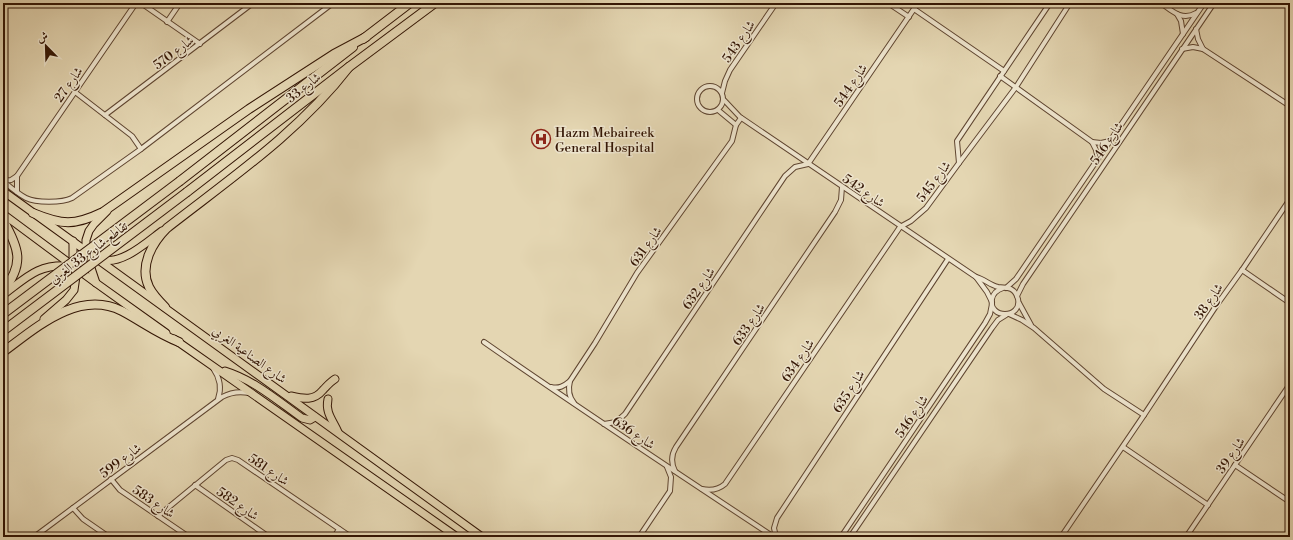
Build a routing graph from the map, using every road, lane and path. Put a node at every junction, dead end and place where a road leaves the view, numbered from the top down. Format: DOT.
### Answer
graph roads {
  1 [pos="136,3"];
  2 [pos="141,3"];
  3 [pos="180,3"];
  4 [pos="253,3"];
  5 [pos="332,3"];
  6 [pos="410,3"];
  7 [pos="435,3"];
  8 [pos="776,3"];
  9 [pos="888,3"];
  10 [pos="918,3"];
  11 [pos="1050,3"];
  12 [pos="1070,3"];
  13 [pos="1161,3"];
  14 [pos="1204,3"];
  15 [pos="1214,3"];
  16 [pos="914,9"];
  17 [pos="1199,11"];
  18 [pos="1177,14"];
  19 [pos="909,17"];
  20 [pos="167,22"];
  21 [pos="1196,29"];
  22 [pos="1183,34"];
  23 [pos="366,37"];
  24 [pos="200,44"];
  25 [pos="1182,49"];
  26 [pos="1203,49"];
  27 [pos="349,67"];
  28 [pos="1004,71"];
  29 [pos="1000,76"];
  30 [pos="1016,87"];
  31 [pos="75,92"];
  32 [pos="722,93"];
  33 [pos="724,100"];
  34 [pos="1290,106"];
  35 [pos="718,110"];
  36 [pos="105,115"];
  37 [pos="741,118"];
  38 [pos="736,125"];
  39 [pos="1092,142"];
  40 [pos="1110,142"];
  41 [pos="141,149"];
  42 [pos="1098,159"];
  43 [pos="959,163"];
  44 [pos="808,164"];
  45 [pos="18,176"];
  46 [pos="3,181"];
  47 [pos="180,181"];
  48 [pos="842,187"];
  49 [pos="3,191"];
  50 [pos="17,192"];
  51 [pos="187,192"];
  52 [pos="1290,199"];
  53 [pos="110,208"];
  54 [pos="33,213"];
  55 [pos="3,214"];
  56 [pos="3,220"];
  57 [pos="900,226"];
  58 [pos="167,228"];
  59 [pos="73,241"];
  60 [pos="91,255"];
  61 [pos="63,258"];
  62 [pos="73,259"];
  63 [pos="948,259"];
  64 [pos="105,265"];
  65 [pos="75,266"];
  66 [pos="91,268"];
  67 [pos="1242,270"];
  68 [pos="976,277"];
  69 [pos="96,283"];
  70 [pos="1004,288"];
  71 [pos="3,291"];
  72 [pos="3,294"];
  73 [pos="1017,296"];
  74 [pos="1018,302"];
  75 [pos="992,303"];
  76 [pos="1290,303"];
  77 [pos="165,307"];
  78 [pos="3,314"];
  79 [pos="1007,314"];
  80 [pos="1034,328"];
  81 [pos="3,331"];
  82 [pos="18,341"];
  83 [pos="179,342"];
  84 [pos="484,342"];
  85 [pos="3,352"];
  86 [pos="209,363"];
  87 [pos="219,370"];
  88 [pos="335,379"];
  89 [pos="570,381"];
  90 [pos="1290,384"];
  91 [pos="549,386"];
  92 [pos="253,394"];
  93 [pos="287,395"];
  94 [pos="328,399"];
  95 [pos="218,400"];
  96 [pos="577,405"];
  97 [pos="1144,415"];
  98 [pos="311,417"];
  99 [pos="604,424"];
  100 [pos="304,429"];
  101 [pos="338,434"];
  102 [pos="1123,447"];
  103 [pos="666,465"];
  104 [pos="1235,465"];
  105 [pos="676,472"];
  106 [pos="111,479"];
  107 [pos="195,485"];
  108 [pos="702,489"];
  109 [pos="1290,502"];
  110 [pos="1208,505"];
  111 [pos="73,508"];
  112 [pos="158,516"];
  113 [pos="339,529"];
  114 [pos="35,537"];
  115 [pos="109,537"];
  116 [pos="189,537"];
  117 [pos="269,537"];
  118 [pos="334,537"];
  119 [pos="351,537"];
  120 [pos="457,537"];
  121 [pos="482,537"];
  122 [pos="639,537"];
  123 [pos="775,537"];
  124 [pos="841,537"];
  125 [pos="850,537"];
  126 [pos="1060,537"];
  127 [pos="1186,537"];
  1 -- 31 [label="street, شارع 27"];
  2 -- 20 [label="street"];
  3 -- 20 [label="street"];
  4 -- 24 [label="street, شارع 570"];
  5 -- 41 [label="street"];
  6 -- 23 [label="highway, شارع 33"];
  7 -- 27 [label="highway, شارع 33"];
  8 -- 32 [label="street, شارع 543"];
  9 -- 19 [label="street"];
  10 -- 16 [label="street, شارع 544"];
  11 -- 28 [label="street, شارع 545"];
  12 -- 30 [label="street"];
  13 -- 18 [label="street"];
  14 -- 17 [label="street, شارع 546"];
  15 -- 21 [label="street, شارع 546"];
  16 -- 19 [label="street, شارع 544"];
  16 -- 28 [label="street"];
  17 -- 18 [label="street"];
  17 -- 22 [label="street, شارع 546"];
  18 -- 22 [label="street"];
  19 -- 44 [label="street, شارع 544"];
  20 -- 24 [label="street"];
  21 -- 25 [label="street, شارع 546"];
  21 -- 26 [label="street"];
  22 -- 40 [label="street, شارع 546"];
  23 -- 47 [label="highway, شارع 33"];
  23 -- 53 [label="highway"];
  24 -- 36 [label="street, شارع 570"];
  25 -- 26 [label="street"];
  25 -- 73 [label="street, شارع 546"];
  26 -- 34 [label="street"];
  27 -- 51 [label="highway, شارع 33"];
  27 -- 58 [label="highway"];
  28 -- 29 [label="street, شارع 545"];
  29 -- 30 [label="street"];
  29 -- 43 [label="street, شارع 545"];
  30 -- 39 [label="street"];
  30 -- 43 [label="street"];
  31 -- 36 [label="street"];
  31 -- 45 [label="street, شارع 27"];
  32 -- 33 [label="street"];
  32 -- 35 [label="street"];
  33 -- 35 [label="street"];
  33 -- 37 [label="street, شارع 542"];
  35 -- 38 [label="street"];
  36 -- 41 [label="street"];
  37 -- 38 [label="street"];
  37 -- 44 [label="street, شارع 542"];
  38 -- 89 [label="street, شارع 631"];
  39 -- 40 [label="street"];
  39 -- 42 [label="street"];
  40 -- 42 [label="street, شارع 546"];
  41 -- 50 [label="street"];
  42 -- 70 [label="street, شارع 546"];
  43 -- 57 [label="street, شارع 545"];
  44 -- 48 [label="street, شارع 542"];
  44 -- 99 [label="street, شارع 632"];
  45 -- 46 [label="street"];
  45 -- 50 [label="street"];
  46 -- 50 [label="street"];
  47 -- 78 [label="highway, تقاطع شارع 33 الغربي, bridge"];
  48 -- 57 [label="street, شارع 542"];
  48 -- 105 [label="street, شارع 633"];
  49 -- 54 [label="main road, شارع الصناعية الغربي"];
  51 -- 81 [label="highway, تقاطع شارع 33 الغربي, bridge"];
  52 -- 67 [label="street, شارع 38"];
  53 -- 54 [label="highway"];
  53 -- 60 [label="main road"];
  54 -- 59 [label="main road, شارع الصناعية الغربي"];
  55 -- 61 [label="main road"];
  56 -- 71 [label="highway"];
  57 -- 63 [label="street, شارع 542"];
  57 -- 108 [label="street, شارع 634"];
  58 -- 60 [label="main road"];
  58 -- 77 [label="highway"];
  59 -- 60 [label="main road, شارع الصناعية الغربي"];
  59 -- 62 [label="main road"];
  60 -- 62 [label="main road"];
  60 -- 64 [label="main road, شارع الصناعية الغربي"];
  60 -- 66 [label="main road"];
  61 -- 62 [label="main road"];
  61 -- 65 [label="main road"];
  62 -- 65 [label="main road"];
  63 -- 68 [label="street, شارع 542"];
  63 -- 123 [label="street, شارع 635"];
  64 -- 66 [label="main road"];
  64 -- 77 [label="main road, شارع الصناعية الغربي"];
  65 -- 66 [label="main road"];
  65 -- 69 [label="main road"];
  65 -- 72 [label="main road"];
  65 -- 82 [label="main road"];
  66 -- 69 [label="main road"];
  67 -- 76 [label="street"];
  67 -- 97 [label="street, شارع 38"];
  68 -- 70 [label="street, شارع 542"];
  68 -- 75 [label="street, شارع 542"];
  69 -- 83 [label="main road"];
  70 -- 73 [label="street"];
  70 -- 75 [label="street"];
  73 -- 74 [label="street"];
  74 -- 79 [label="street"];
  74 -- 80 [label="street"];
  75 -- 79 [label="street"];
  75 -- 124 [label="street, شارع 546"];
  77 -- 93 [label="main road, شارع الصناعية الغربي"];
  79 -- 80 [label="street"];
  79 -- 125 [label="street, شارع 546"];
  80 -- 97 [label="street"];
  82 -- 83 [label="highway"];
  82 -- 85 [label="highway"];
  83 -- 86 [label="main road"];
  84 -- 91 [label="street, شارع 636"];
  86 -- 87 [label="main road"];
  86 -- 95 [label="street"];
  87 -- 92 [label="main road"];
  87 -- 98 [label="main road"];
  88 -- 93 [label="main road"];
  89 -- 91 [label="street"];
  89 -- 96 [label="street"];
  90 -- 104 [label="street, شارع 39"];
  91 -- 96 [label="street, شارع 636"];
  92 -- 95 [label="street, شارع 599"];
  92 -- 100 [label="main road"];
  93 -- 98 [label="main road, شارع الصناعية الغربي"];
  94 -- 101 [label="main road"];
  95 -- 106 [label="street, شارع 599"];
  96 -- 99 [label="street, شارع 636"];
  97 -- 102 [label="street, شارع 38"];
  98 -- 100 [label="main road"];
  98 -- 101 [label="main road, شارع الصناعية الغربي"];
  99 -- 103 [label="street, شارع 636"];
  100 -- 120 [label="main road"];
  101 -- 121 [label="main road, شارع الصناعية الغربي"];
  102 -- 110 [label="street"];
  102 -- 126 [label="street, شارع 38"];
  103 -- 105 [label="street, شارع 636"];
  103 -- 122 [label="street"];
  104 -- 109 [label="street"];
  104 -- 110 [label="street, شارع 39"];
  105 -- 108 [label="street, شارع 636"];
  106 -- 111 [label="street, شارع 599"];
  106 -- 112 [label="street, شارع 583"];
  107 -- 112 [label="street, شارع 581"];
  107 -- 113 [label="street, شارع 581"];
  107 -- 117 [label="street, شارع 582"];
  108 -- 123 [label="street, شارع 636"];
  110 -- 127 [label="street, شارع 39"];
  111 -- 114 [label="street, شارع 599"];
  111 -- 115 [label="street"];
  112 -- 116 [label="street, شارع 583"];
  113 -- 118 [label="street"];
  113 -- 119 [label="street, شارع 581"];
}
